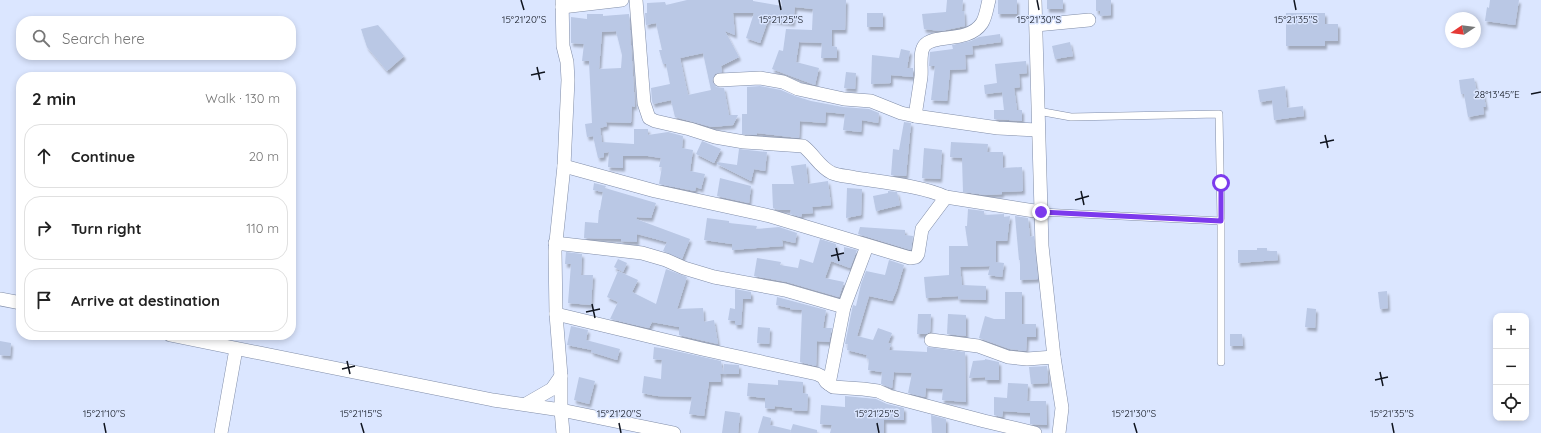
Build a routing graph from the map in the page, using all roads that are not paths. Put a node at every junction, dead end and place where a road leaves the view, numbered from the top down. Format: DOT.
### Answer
graph roads {
  1 [pos="622,0"];
  2 [pos="636,0"];
  3 [pos="989,0"];
  4 [pos="1035,0"];
  5 [pos="562,4"];
  6 [pos="1089,20"];
  7 [pos="1036,25"];
  8 [pos="720,80"];
  9 [pos="1038,111"];
  10 [pos="915,116"];
  11 [pos="1038,130"];
  12 [pos="564,166"];
  13 [pos="946,197"];
  14 [pos="1041,212"];
  15 [pos="1221,221"];
  16 [pos="555,244"];
  17 [pos="867,246"];
  18 [pos="0,299"];
  19 [pos="16,302"];
  20 [pos="844,307"];
  21 [pos="556,314"];
  22 [pos="194,340"];
  23 [pos="931,340"];
  24 [pos="236,349"];
  25 [pos="1054,357"];
  26 [pos="1221,362"];
  27 [pos="561,376"];
  28 [pos="829,384"];
  29 [pos="526,404"];
  30 [pos="561,410"];
  31 [pos="221,433"];
  32 [pos="563,433"];
  33 [pos="674,433"];
  34 [pos="1035,433"];
  35 [pos="1059,433"];
  1 -- 5 [label="street"];
  2 -- 13 [label="street"];
  3 -- 10 [label="street"];
  4 -- 7 [label="street"];
  5 -- 12 [label="street"];
  6 -- 7 [label="street"];
  7 -- 9 [label="street"];
  8 -- 10 [label="street"];
  9 -- 11 [label="street"];
  9 -- 15 [label="lane"];
  10 -- 11 [label="street"];
  11 -- 14 [label="street"];
  12 -- 16 [label="street"];
  12 -- 17 [label="street"];
  13 -- 14 [label="street"];
  13 -- 17 [label="street"];
  14 -- 15 [label="lane"];
  14 -- 25 [label="street"];
  15 -- 26 [label="lane"];
  16 -- 20 [label="street"];
  16 -- 21 [label="street"];
  17 -- 20 [label="street"];
  18 -- 19 [label="street"];
  20 -- 28 [label="street"];
  21 -- 27 [label="street"];
  21 -- 28 [label="street"];
  22 -- 24 [label="street"];
  23 -- 25 [label="street"];
  24 -- 29 [label="street"];
  24 -- 31 [label="street"];
  25 -- 35 [label="street"];
  27 -- 29 [label="street"];
  27 -- 30 [label="street"];
  28 -- 34 [label="street"];
  29 -- 30 [label="street"];
  30 -- 32 [label="street"];
  30 -- 33 [label="street"];
}
